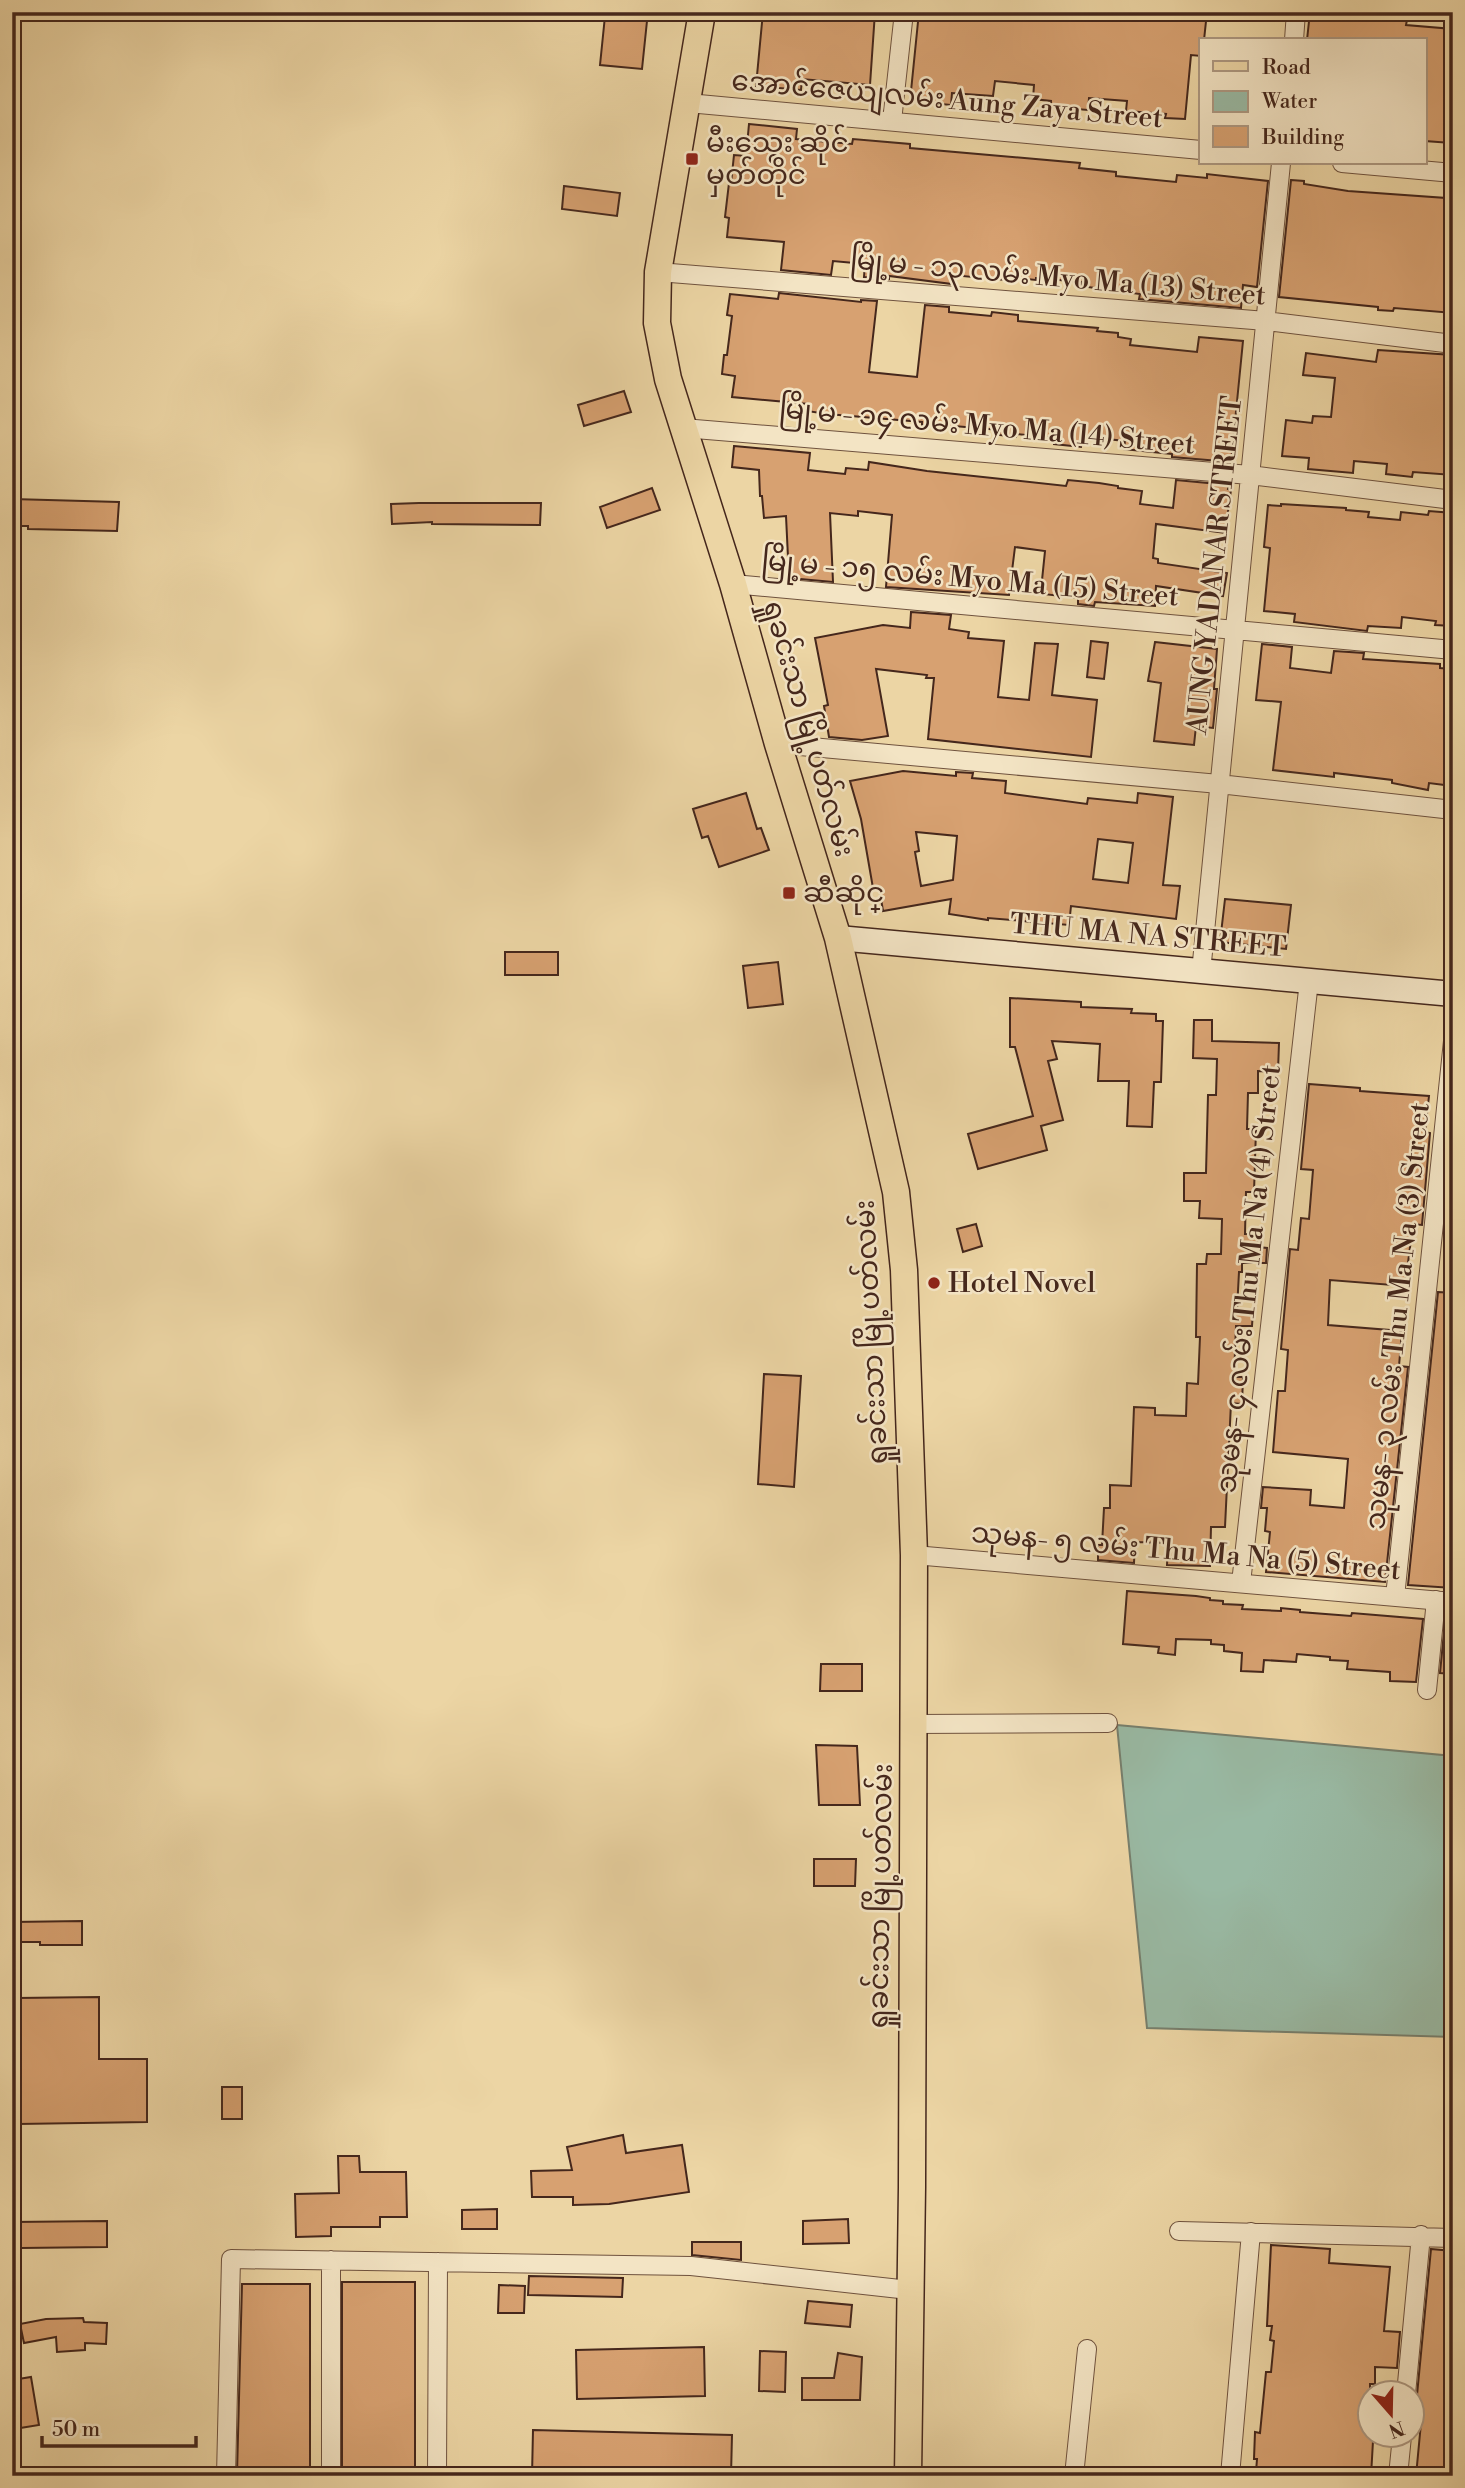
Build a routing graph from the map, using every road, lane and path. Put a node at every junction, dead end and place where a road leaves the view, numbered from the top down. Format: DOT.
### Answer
graph roads {
  1 [pos="702,12"];
  2 [pos="904,12"];
  3 [pos="1296,12"];
  4 [pos="1294,38"];
  5 [pos="688,103"];
  6 [pos="892,121"];
  7 [pos="1199,150"];
  8 [pos="1281,164"];
  9 [pos="1353,164"];
  10 [pos="1453,173"];
  11 [pos="659,272"];
  12 [pos="1266,321"];
  13 [pos="1453,344"];
  14 [pos="683,428"];
  15 [pos="1250,475"];
  16 [pos="1453,500"];
  17 [pos="733,584"];
  18 [pos="1235,629"];
  19 [pos="1453,650"];
  20 [pos="778,744"];
  21 [pos="1219,784"];
  22 [pos="1453,810"];
  23 [pos="838,938"];
  24 [pos="1201,972"];
  25 [pos="1309,981"];
  26 [pos="1453,994"];
  27 [pos="1453,1041"];
  28 [pos="914,1555"];
  29 [pos="1241,1583"];
  30 [pos="1395,1597"];
  31 [pos="1444,1601"];
  32 [pos="1427,1690"];
  33 [pos="1108,1723"];
  34 [pos="914,1724"];
  35 [pos="1180,2231"];
  36 [pos="1251,2232"];
  37 [pos="1421,2235"];
  38 [pos="1453,2238"];
  39 [pos="331,2260"];
  40 [pos="438,2262"];
  41 [pos="909,2290"];
  42 [pos="1087,2349"];
  43 [pos="1407,2380"];
  44 [pos="1401,2450"];
  45 [pos="226,2476"];
  46 [pos="331,2476"];
  47 [pos="436,2476"];
  48 [pos="908,2476"];
  49 [pos="1074,2476"];
  50 [pos="1230,2476"];
  51 [pos="1398,2476"];
  1 -- 5 [label="main road, ရှုခင်းသာ မြို့ပတ်လမ်း"];
  2 -- 6 [label="street"];
  3 -- 4 [label="street"];
  5 -- 6 [label="street, အောင်ဇေယျလမ်း Aung Zaya Street"];
  5 -- 11 [label="main road, ရှုခင်းသာ မြို့ပတ်လမ်း"];
  6 -- 7 [label="street, အောင်ဇေယျလမ်း Aung Zaya Street"];
  8 -- 12 [label="street, AUNG YADANAR STREET"];
  9 -- 10 [label="street"];
  11 -- 12 [label="street, မြို့မ - ၁၃ လမ်း Myo Ma (13) Street"];
  11 -- 14 [label="main road, ရှုခင်းသာ မြို့ပတ်လမ်း"];
  12 -- 13 [label="street, မြို့မ - ၁၃ လမ်း Myo Ma (13) Street"];
  12 -- 15 [label="street, AUNG YADANAR STREET"];
  14 -- 15 [label="street, မြို့မ - ၁၄ လမ်း Myo Ma (14) Street"];
  14 -- 17 [label="main road, ရှုခင်းသာ မြို့ပတ်လမ်း"];
  15 -- 16 [label="street, မြို့မ - ၁၄ လမ်း Myo Ma (14) Street"];
  15 -- 18 [label="street, AUNG YADANAR STREET"];
  17 -- 18 [label="street, မြို့မ - ၁၅ လမ်း Myo Ma (15) Street"];
  17 -- 20 [label="main road, ရှုခင်းသာ မြို့ပတ်လမ်း"];
  18 -- 19 [label="street, မြို့မ - ၁၅ လမ်း Myo Ma (15) Street"];
  18 -- 21 [label="street, AUNG YADANAR STREET"];
  20 -- 21 [label="street"];
  20 -- 23 [label="main road, ရှုခင်းသာ မြို့ပတ်လမ်း"];
  21 -- 22 [label="street"];
  21 -- 24 [label="street, AUNG YADANAR STREET"];
  23 -- 24 [label="street, THU MA NA STREET"];
  23 -- 28 [label="main road, ရှုခင်းသာ မြို့ပတ်လမ်း"];
  24 -- 25 [label="street, THU MA NA STREET"];
  25 -- 26 [label="street, THU MA NA STREET"];
  25 -- 29 [label="street, သုမန- ၄ လမ်း Thu Ma Na (4) Street"];
  27 -- 30 [label="street, သုမန- ၃ လမ်း Thu Ma Na (3) Street"];
  28 -- 29 [label="street, သုမန- ၅ လမ်း Thu Ma Na (5) Street"];
  28 -- 34 [label="main road, ရှုခင်းသာ မြို့ပတ်လမ်း"];
  29 -- 30 [label="street, သုမန- ၅ လမ်း Thu Ma Na (5) Street"];
  30 -- 31 [label="street, သုမန- ၅ လမ်း Thu Ma Na (5) Street"];
  31 -- 32 [label="street"];
  33 -- 34 [label="street"];
  34 -- 41 [label="main road, ရှုခင်းသာ မြို့ပတ်လမ်း"];
  35 -- 36 [label="street"];
  36 -- 37 [label="street"];
  36 -- 50 [label="street"];
  37 -- 38 [label="street"];
  37 -- 43 [label="street"];
  39 -- 40 [label="street"];
  39 -- 45 [label="street"];
  39 -- 46 [label="street"];
  40 -- 41 [label="street"];
  40 -- 47 [label="street"];
  41 -- 48 [label="main road, ရှုခင်းသာ မြို့ပတ်လမ်း"];
  42 -- 49 [label="street"];
  44 -- 51 [label="street"];
}
